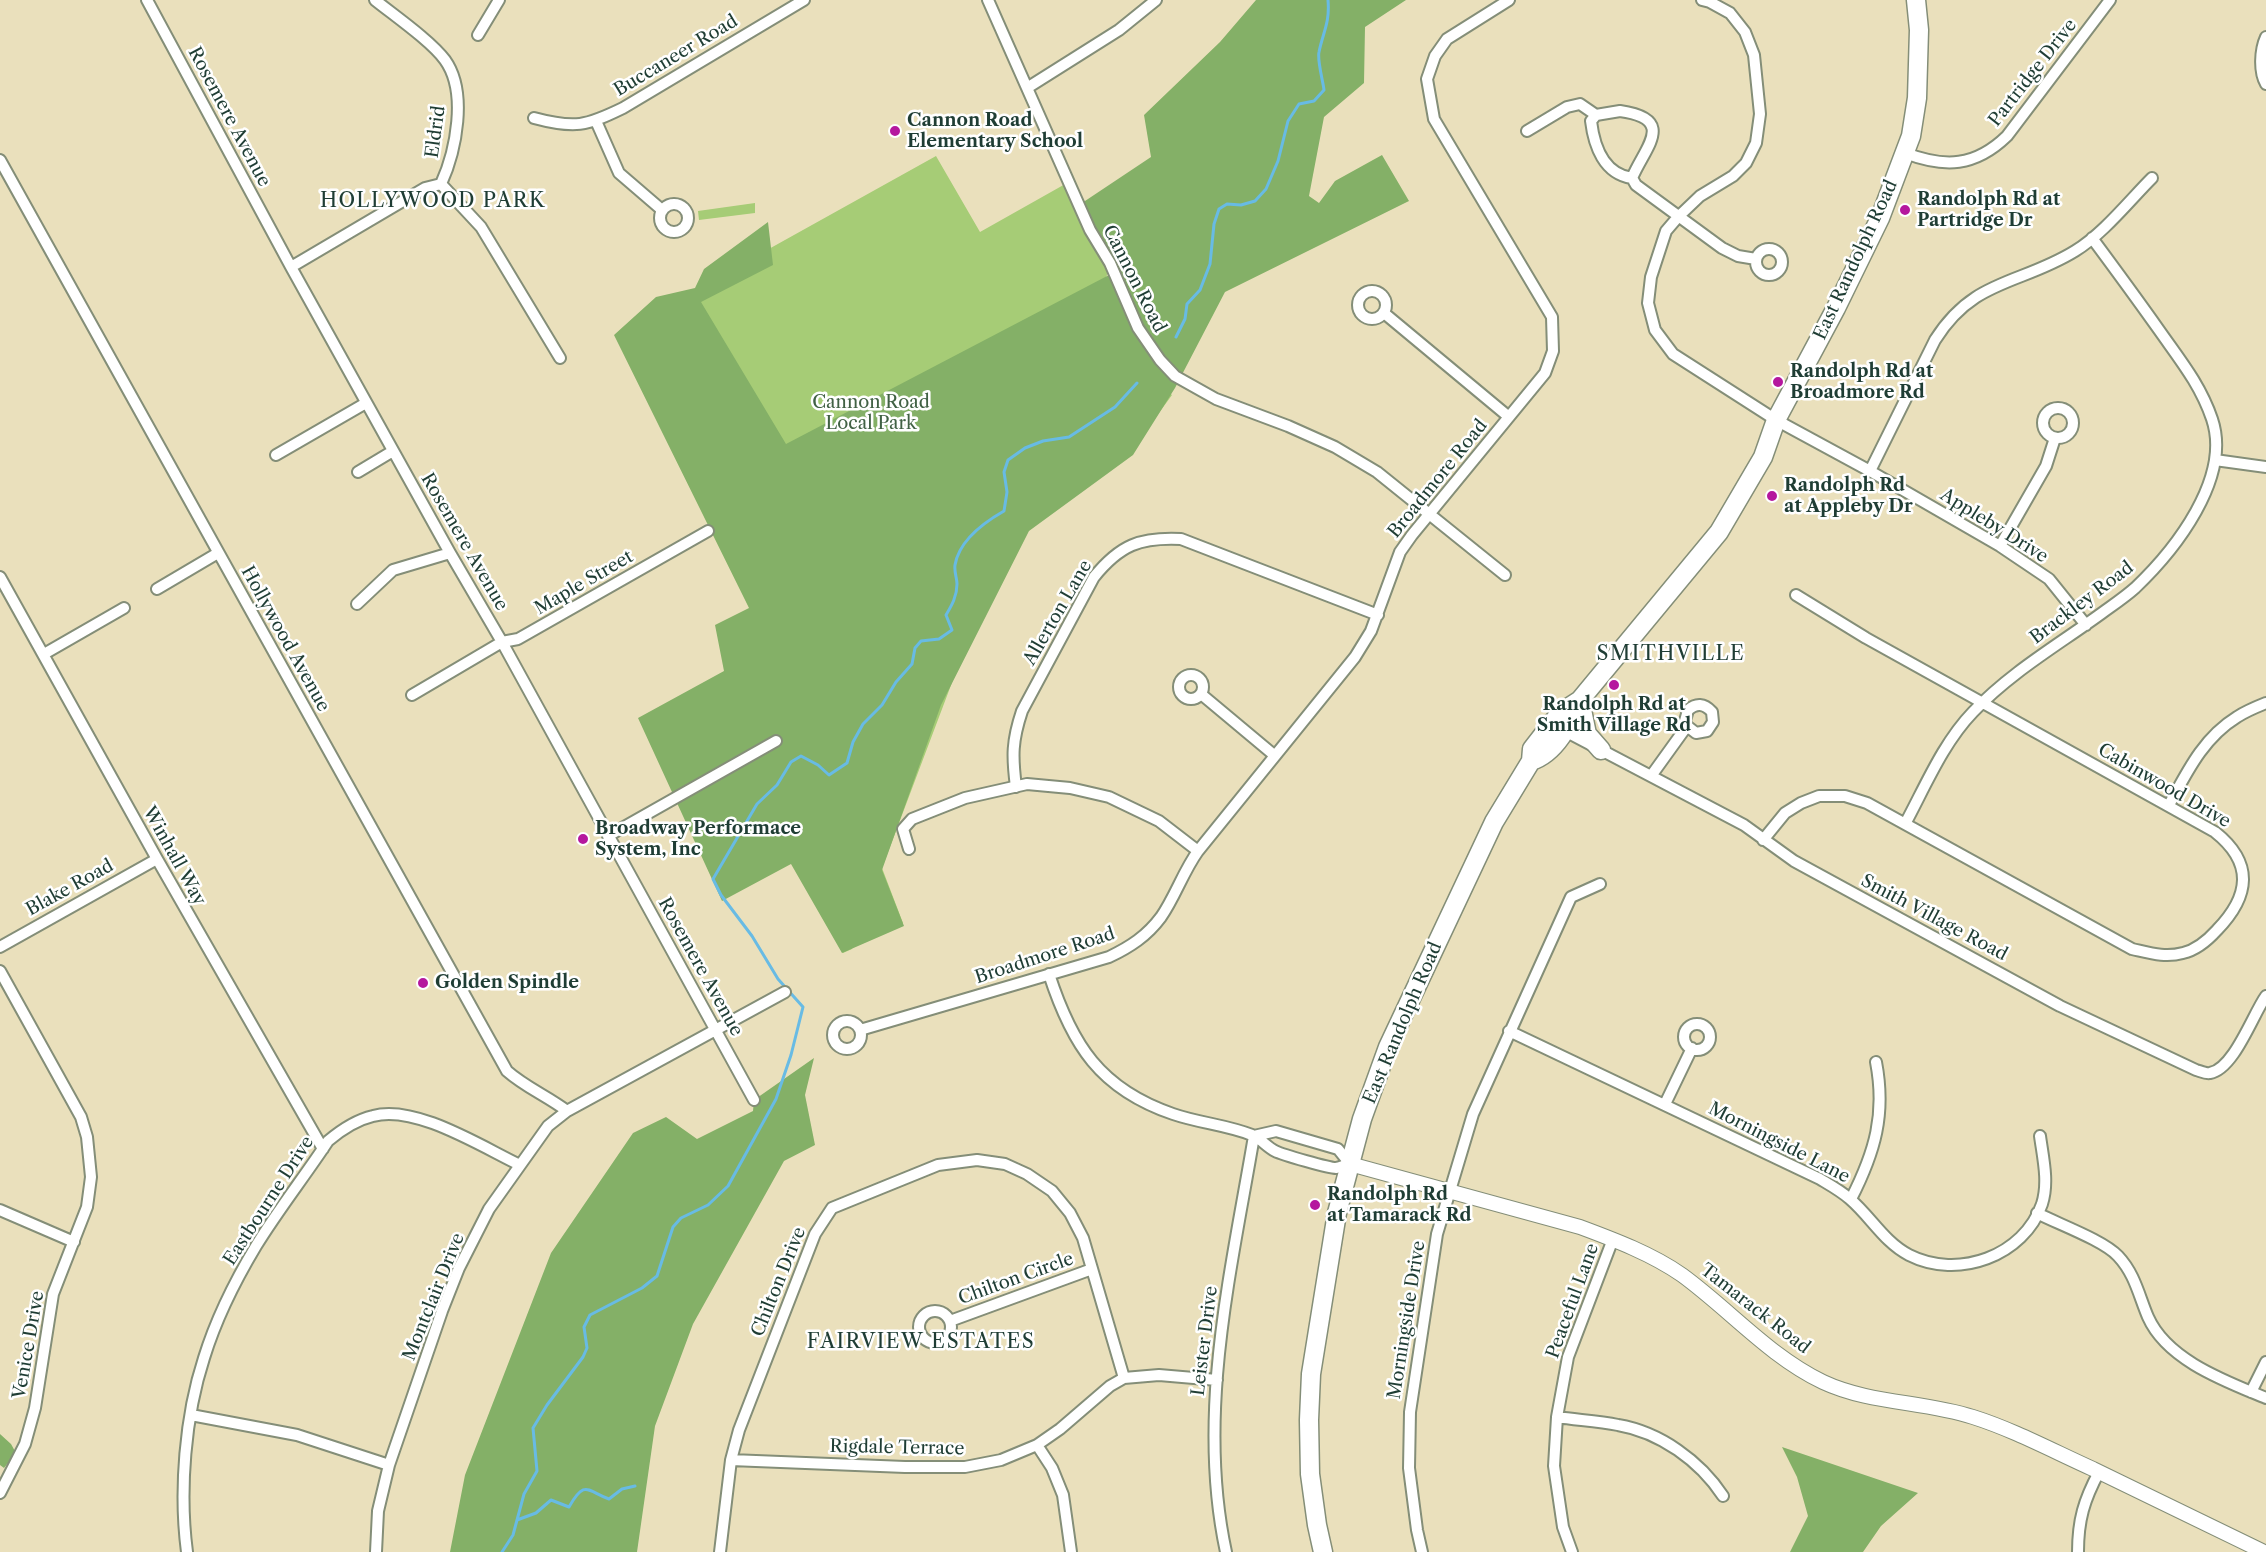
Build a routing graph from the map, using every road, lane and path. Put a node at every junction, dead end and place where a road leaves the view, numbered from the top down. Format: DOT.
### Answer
graph roads {
  1 [pos="147,0"];
  2 [pos="375,0"];
  3 [pos="499,0"];
  4 [pos="804,0"];
  5 [pos="988,0"];
  6 [pos="1156,0"];
  7 [pos="1509,0"];
  8 [pos="1702,0"];
  9 [pos="1916,0"];
  10 [pos="2110,0"];
  11 [pos="478,35"];
  12 [pos="2266,37"];
  13 [pos="2266,84"];
  14 [pos="1027,88"];
  15 [pos="1596,115"];
  16 [pos="534,118"];
  17 [pos="596,121"];
  18 [pos="1527,131"];
  19 [pos="1905,153"];
  20 [pos="0,160"];
  21 [pos="1632,178"];
  22 [pos="2152,178"];
  23 [pos="441,184"];
  24 [pos="662,210"];
  25 [pos="1678,217"];
  26 [pos="2092,238"];
  27 [pos="1756,259"];
  28 [pos="291,267"];
  29 [pos="1384,313"];
  30 [pos="560,358"];
  31 [pos="366,403"];
  32 [pos="1509,417"];
  33 [pos="1776,420"];
  34 [pos="2055,438"];
  35 [pos="393,451"];
  36 [pos="276,455"];
  37 [pos="2215,460"];
  38 [pos="2266,467"];
  39 [pos="1870,471"];
  40 [pos="358,472"];
  41 [pos="1431,513"];
  42 [pos="708,531"];
  43 [pos="2000,546"];
  44 [pos="218,553"];
  45 [pos="450,553"];
  46 [pos="1505,575"];
  47 [pos="0,577"];
  48 [pos="157,589"];
  49 [pos="1796,595"];
  50 [pos="357,604"];
  51 [pos="124,608"];
  52 [pos="1378,615"];
  53 [pos="2086,625"];
  54 [pos="502,642"];
  55 [pos="44,654"];
  56 [pos="1201,694"];
  57 [pos="412,695"];
  58 [pos="1580,700"];
  59 [pos="1982,703"];
  60 [pos="2266,703"];
  61 [pos="1687,726"];
  62 [pos="1565,731"];
  63 [pos="777,741"];
  64 [pos="1600,750"];
  65 [pos="1274,755"];
  66 [pos="1531,761"];
  67 [pos="1651,776"];
  68 [pos="1016,787"];
  69 [pos="2169,805"];
  70 [pos="1905,824"];
  71 [pos="608,836"];
  72 [pos="1763,840"];
  73 [pos="909,849"];
  74 [pos="1198,851"];
  75 [pos="157,859"];
  76 [pos="1600,885"];
  77 [pos="0,947"];
  78 [pos="0,971"];
  79 [pos="1049,974"];
  80 [pos="785,992"];
  81 [pos="2266,996"];
  82 [pos="715,1029"];
  83 [pos="860,1030"];
  84 [pos="1509,1031"];
  85 [pos="1692,1048"];
  86 [pos="1876,1062"];
  87 [pos="754,1100"];
  88 [pos="1665,1104"];
  89 [pos="567,1111"];
  90 [pos="1254,1136"];
  91 [pos="2040,1136"];
  92 [pos="322,1149"];
  93 [pos="1350,1164"];
  94 [pos="520,1165"];
  95 [pos="1449,1191"];
  96 [pos="1851,1199"];
  97 [pos="0,1209"];
  98 [pos="2037,1214"];
  99 [pos="1613,1239"];
  100 [pos="74,1242"];
  101 [pos="1092,1269"];
  102 [pos="950,1321"];
  103 [pos="2266,1362"];
  104 [pos="1124,1378"];
  105 [pos="1216,1380"];
  106 [pos="2251,1392"];
  107 [pos="2266,1398"];
  108 [pos="191,1415"];
  109 [pos="1557,1417"];
  110 [pos="1037,1445"];
  111 [pos="731,1460"];
  112 [pos="389,1465"];
  113 [pos="2099,1472"];
  114 [pos="0,1493"];
  115 [pos="1723,1496"];
  116 [pos="187,1552"];
  117 [pos="376,1552"];
  118 [pos="720,1552"];
  119 [pos="1071,1552"];
  120 [pos="1226,1552"];
  121 [pos="1323,1552"];
  122 [pos="1422,1552"];
  123 [pos="1572,1552"];
  124 [pos="2078,1552"];
  125 [pos="2264,1552"];
  1 -- 28 [label="street, Rosemere Avenue"];
  2 -- 23 [label="street, Eldrid"];
  3 -- 11 [label="street"];
  4 -- 17 [label="street, Buccaneer Road"];
  5 -- 14 [label="street, Cannon Road"];
  6 -- 14 [label="street"];
  7 -- 32 [label="street, Broadmore Road"];
  8 -- 25 [label="street"];
  9 -- 19 [label="main road, East Randolph Road"];
  10 -- 19 [label="street, Partridge Drive"];
  12 -- 13 [label="street"];
  14 -- 41 [label="street, Cannon Road"];
  15 -- 18 [label="street"];
  15 -- 21 [label="street"];
  15 -- 21 [label="street"];
  16 -- 17 [label="street, Buccaneer Road"];
  17 -- 24 [label="street"];
  19 -- 33 [label="main road, East Randolph Road"];
  20 -- 44 [label="street, Hollywood Avenue"];
  21 -- 25 [label="street"];
  22 -- 26 [label="street"];
  23 -- 28 [label="street"];
  23 -- 30 [label="street"];
  25 -- 27 [label="street"];
  25 -- 33 [label="street"];
  26 -- 37 [label="street, Brackley Road"];
  26 -- 39 [label="street"];
  28 -- 31 [label="street, Rosemere Avenue"];
  29 -- 32 [label="street"];
  31 -- 35 [label="street, Rosemere Avenue"];
  31 -- 36 [label="street"];
  32 -- 41 [label="street, Broadmore Road"];
  33 -- 39 [label="street, Appleby Drive"];
  33 -- 58 [label="main road, East Randolph Road"];
  34 -- 43 [label="street"];
  35 -- 40 [label="street"];
  35 -- 45 [label="street, Rosemere Avenue"];
  37 -- 38 [label="street"];
  37 -- 53 [label="street, Brackley Road"];
  39 -- 43 [label="street, Appleby Drive"];
  41 -- 46 [label="street, Cannon Road"];
  41 -- 52 [label="street, Broadmore Road"];
  42 -- 54 [label="street, Maple Street"];
  43 -- 53 [label="street, Appleby Drive"];
  44 -- 48 [label="street"];
  44 -- 89 [label="street, Hollywood Avenue"];
  45 -- 50 [label="street"];
  45 -- 54 [label="street, Rosemere Avenue"];
  47 -- 55 [label="street, Winhall Way"];
  49 -- 59 [label="street, Cabinwood Drive"];
  51 -- 55 [label="street"];
  52 -- 65 [label="street, Broadmore Road"];
  52 -- 68 [label="street, Allerton Lane"];
  53 -- 59 [label="street, Brackley Road"];
  54 -- 57 [label="street, Maple Street"];
  54 -- 71 [label="street, Rosemere Avenue"];
  55 -- 75 [label="street, Winhall Way"];
  56 -- 65 [label="street"];
  58 -- 62 [label="main road, East Randolph Road"];
  58 -- 64 [label="main road"];
  58 -- 66 [label="main road, East Randolph Road"];
  59 -- 69 [label="street, Cabinwood Drive"];
  59 -- 70 [label="street, Brackley Road"];
  60 -- 69 [label="street"];
  61 -- 67 [label="street"];
  62 -- 64 [label="street, Smith Village Road"];
  62 -- 66 [label="main road, East Randolph Road"];
  63 -- 71 [label="street"];
  64 -- 67 [label="street, Smith Village Road"];
  65 -- 74 [label="street, Broadmore Road"];
  66 -- 93 [label="main road, East Randolph Road"];
  67 -- 72 [label="street, Smith Village Road"];
  68 -- 73 [label="street"];
  68 -- 74 [label="street"];
  69 -- 70 [label="street, Cabinwood Drive"];
  70 -- 72 [label="street, Cabinwood Drive"];
  71 -- 82 [label="street, Rosemere Avenue"];
  72 -- 81 [label="street, Smith Village Road"];
  74 -- 79 [label="street, Broadmore Road"];
  75 -- 77 [label="street, Blake Road"];
  75 -- 92 [label="street, Winhall Way"];
  76 -- 84 [label="street, Morningside Drive"];
  78 -- 100 [label="street, Venice Drive"];
  79 -- 83 [label="street, Broadmore Road"];
  79 -- 90 [label="street, Tamarack Road"];
  80 -- 82 [label="street, Montclair Drive"];
  82 -- 87 [label="street, Rosemere Avenue"];
  82 -- 89 [label="street, Montclair Drive"];
  84 -- 88 [label="street, Morningside Lane"];
  84 -- 95 [label="street, Morningside Drive"];
  85 -- 88 [label="street"];
  86 -- 96 [label="street"];
  88 -- 96 [label="street, Morningside Lane"];
  89 -- 94 [label="street, Montclair Drive"];
  90 -- 93 [label="street, Tamarack Road"];
  90 -- 93 [label="street, Tamarack Road"];
  90 -- 105 [label="street, Leister Drive"];
  91 -- 98 [label="street, Morningside Lane"];
  92 -- 94 [label="street, Eastbourne Drive"];
  92 -- 108 [label="street, Eastbourne Drive"];
  93 -- 95 [label="street, Tamarack Road"];
  93 -- 121 [label="main road, East Randolph Road"];
  94 -- 112 [label="street, Montclair Drive"];
  95 -- 99 [label="street, Tamarack Road"];
  95 -- 122 [label="street, Morningside Drive"];
  96 -- 98 [label="street, Morningside Lane"];
  97 -- 100 [label="street"];
  98 -- 106 [label="street"];
  99 -- 109 [label="street, Peaceful Lane"];
  99 -- 113 [label="street, Tamarack Road"];
  100 -- 114 [label="street, Venice Drive"];
  101 -- 102 [label="street, Chilton Circle"];
  101 -- 104 [label="street, Chilton Drive"];
  101 -- 111 [label="street, Chilton Drive"];
  103 -- 106 [label="street"];
  104 -- 105 [label="street, Rigdale Terrace"];
  104 -- 110 [label="street, Rigdale Terrace"];
  105 -- 120 [label="street, Leister Drive"];
  106 -- 107 [label="street"];
  108 -- 112 [label="street"];
  108 -- 116 [label="street, Eastbourne Drive"];
  109 -- 115 [label="street"];
  109 -- 123 [label="street, Peaceful Lane"];
  110 -- 111 [label="street, Rigdale Terrace"];
  110 -- 119 [label="street"];
  111 -- 118 [label="street, Chilton Drive"];
  112 -- 117 [label="street, Montclair Drive"];
  113 -- 124 [label="street"];
  113 -- 125 [label="street, Tamarack Road"];
}
